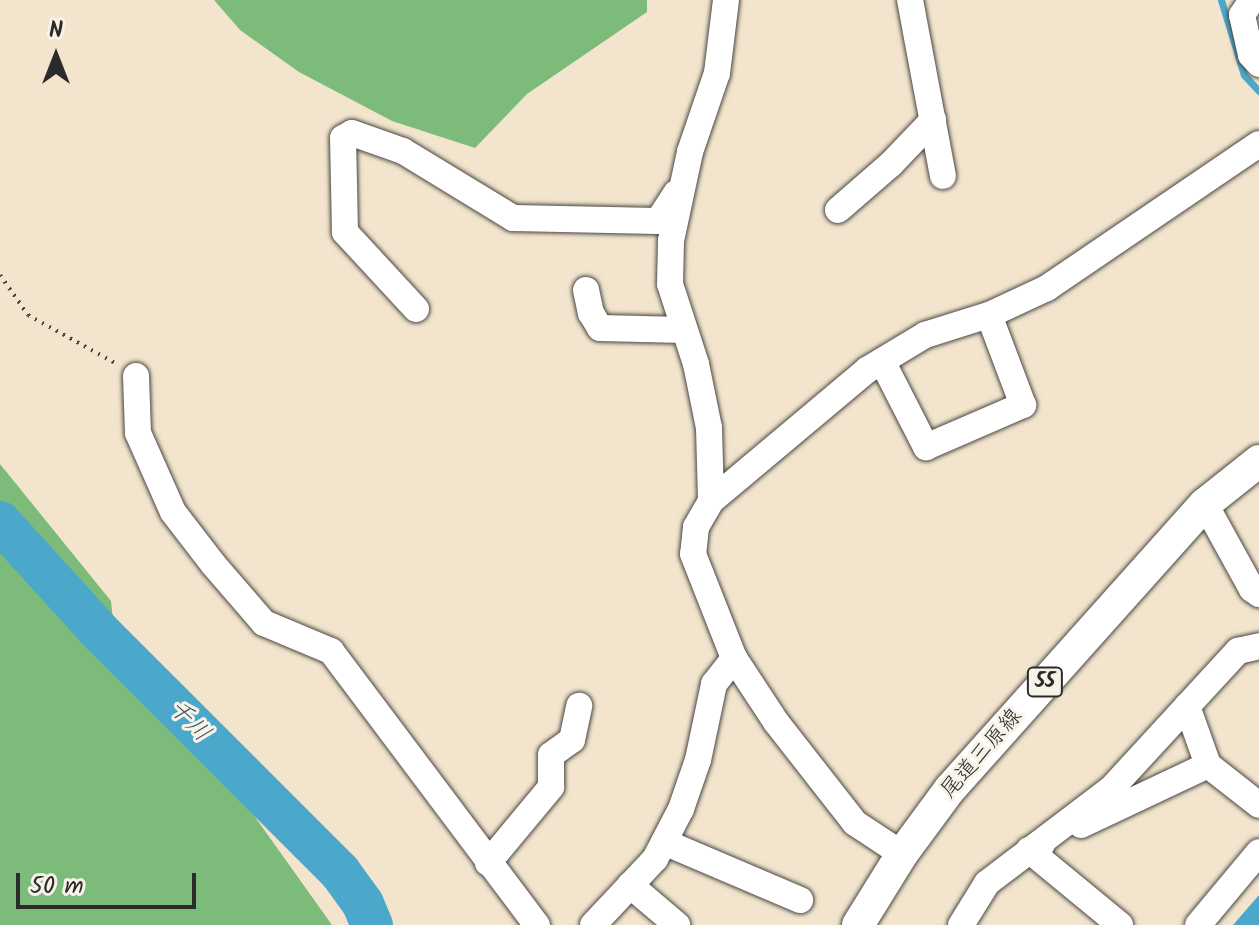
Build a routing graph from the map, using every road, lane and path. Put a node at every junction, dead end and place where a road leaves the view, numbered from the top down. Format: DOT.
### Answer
graph roads {
  1 [pos="726,0"];
  2 [pos="910,0"];
  3 [pos="1243,5"];
  4 [pos="1259,64"];
  5 [pos="933,120"];
  6 [pos="1259,144"];
  7 [pos="943,176"];
  8 [pos="684,179"];
  9 [pos="838,210"];
  10 [pos="0,275"];
  11 [pos="586,290"];
  12 [pos="416,309"];
  13 [pos="989,315"];
  14 [pos="684,330"];
  15 [pos="882,361"];
  16 [pos="136,376"];
  17 [pos="1259,461"];
  18 [pos="711,501"];
  19 [pos="1205,504"];
  20 [pos="1259,594"];
  21 [pos="1259,646"];
  22 [pos="734,658"];
  23 [pos="579,706"];
  24 [pos="1187,706"];
  25 [pos="1208,765"];
  26 [pos="1259,805"];
  27 [pos="664,842"];
  28 [pos="1029,850"];
  29 [pos="1259,852"];
  30 [pos="902,854"];
  31 [pos="488,863"];
  32 [pos="630,885"];
  33 [pos="800,900"];
  34 [pos="537,925"];
  35 [pos="593,925"];
  36 [pos="677,925"];
  37 [pos="858,925"];
  38 [pos="961,925"];
  39 [pos="1120,925"];
  40 [pos="1198,925"];
  1 -- 8 [label="street"];
  2 -- 5 [label="street"];
  3 -- 4 [label="street"];
  5 -- 7 [label="street"];
  5 -- 9 [label="street"];
  6 -- 13 [label="street"];
  8 -- 12 [label="street"];
  8 -- 14 [label="street"];
  10 -- 16 [label="path"];
  11 -- 14 [label="street"];
  13 -- 15 [label="street"];
  13 -- 15 [label="street"];
  14 -- 18 [label="street"];
  15 -- 18 [label="street"];
  16 -- 31 [label="street"];
  17 -- 19 [label="main road, 尾道三原線 / 55"];
  18 -- 22 [label="street"];
  19 -- 20 [label="street"];
  19 -- 30 [label="main road, 尾道三原線 / 55"];
  21 -- 24 [label="street"];
  22 -- 27 [label="street"];
  22 -- 30 [label="street"];
  23 -- 31 [label="street"];
  24 -- 25 [label="street"];
  24 -- 28 [label="street"];
  25 -- 26 [label="street"];
  25 -- 28 [label="street"];
  27 -- 32 [label="street"];
  27 -- 33 [label="street"];
  28 -- 38 [label="street"];
  28 -- 39 [label="street"];
  29 -- 40 [label="street"];
  30 -- 37 [label="main road, 尾道三原線 / 55"];
  31 -- 34 [label="street"];
  32 -- 35 [label="street"];
  32 -- 36 [label="street"];
}
